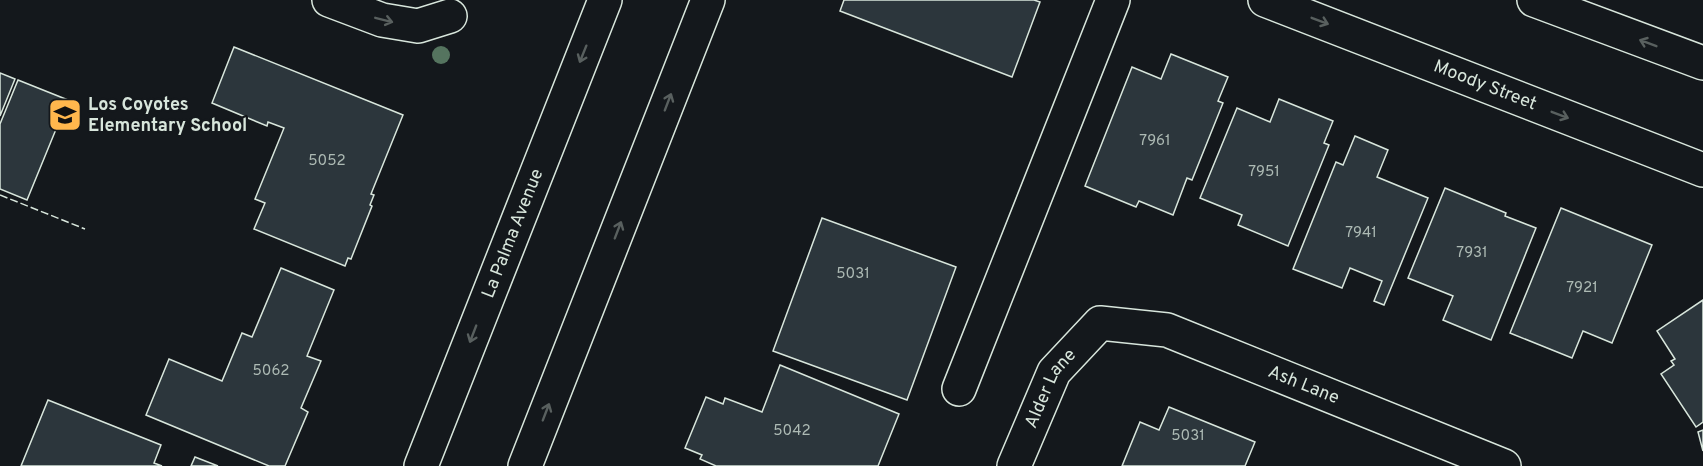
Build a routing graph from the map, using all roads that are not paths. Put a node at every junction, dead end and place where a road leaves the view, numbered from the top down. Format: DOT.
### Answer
graph roads {
  1 [pos="329,0"];
  2 [pos="605,0"];
  3 [pos="708,0"];
  4 [pos="1113,0"];
  5 [pos="1265,0"];
  6 [pos="1534,0"];
  7 [pos="450,16"];
  8 [pos="1703,63"];
  9 [pos="1703,170"];
  10 [pos="1100,322"];
  11 [pos="959,389"];
  12 [pos="421,466"];
  13 [pos="525,466"];
  14 [pos="1014,466"];
  15 [pos="1504,466"];
  1 -- 7 [label="main road, one-way"];
  2 -- 12 [label="main road, La Palma Avenue, one-way"];
  13 -- 3 [label="main road, one-way"];
  4 -- 11 [label="main road"];
  5 -- 9 [label="main road, Moody Street, one-way"];
  8 -- 6 [label="main road, one-way"];
  10 -- 14 [label="main road, Alder Lane"];
  10 -- 15 [label="main road, Ash Lane"];
}
